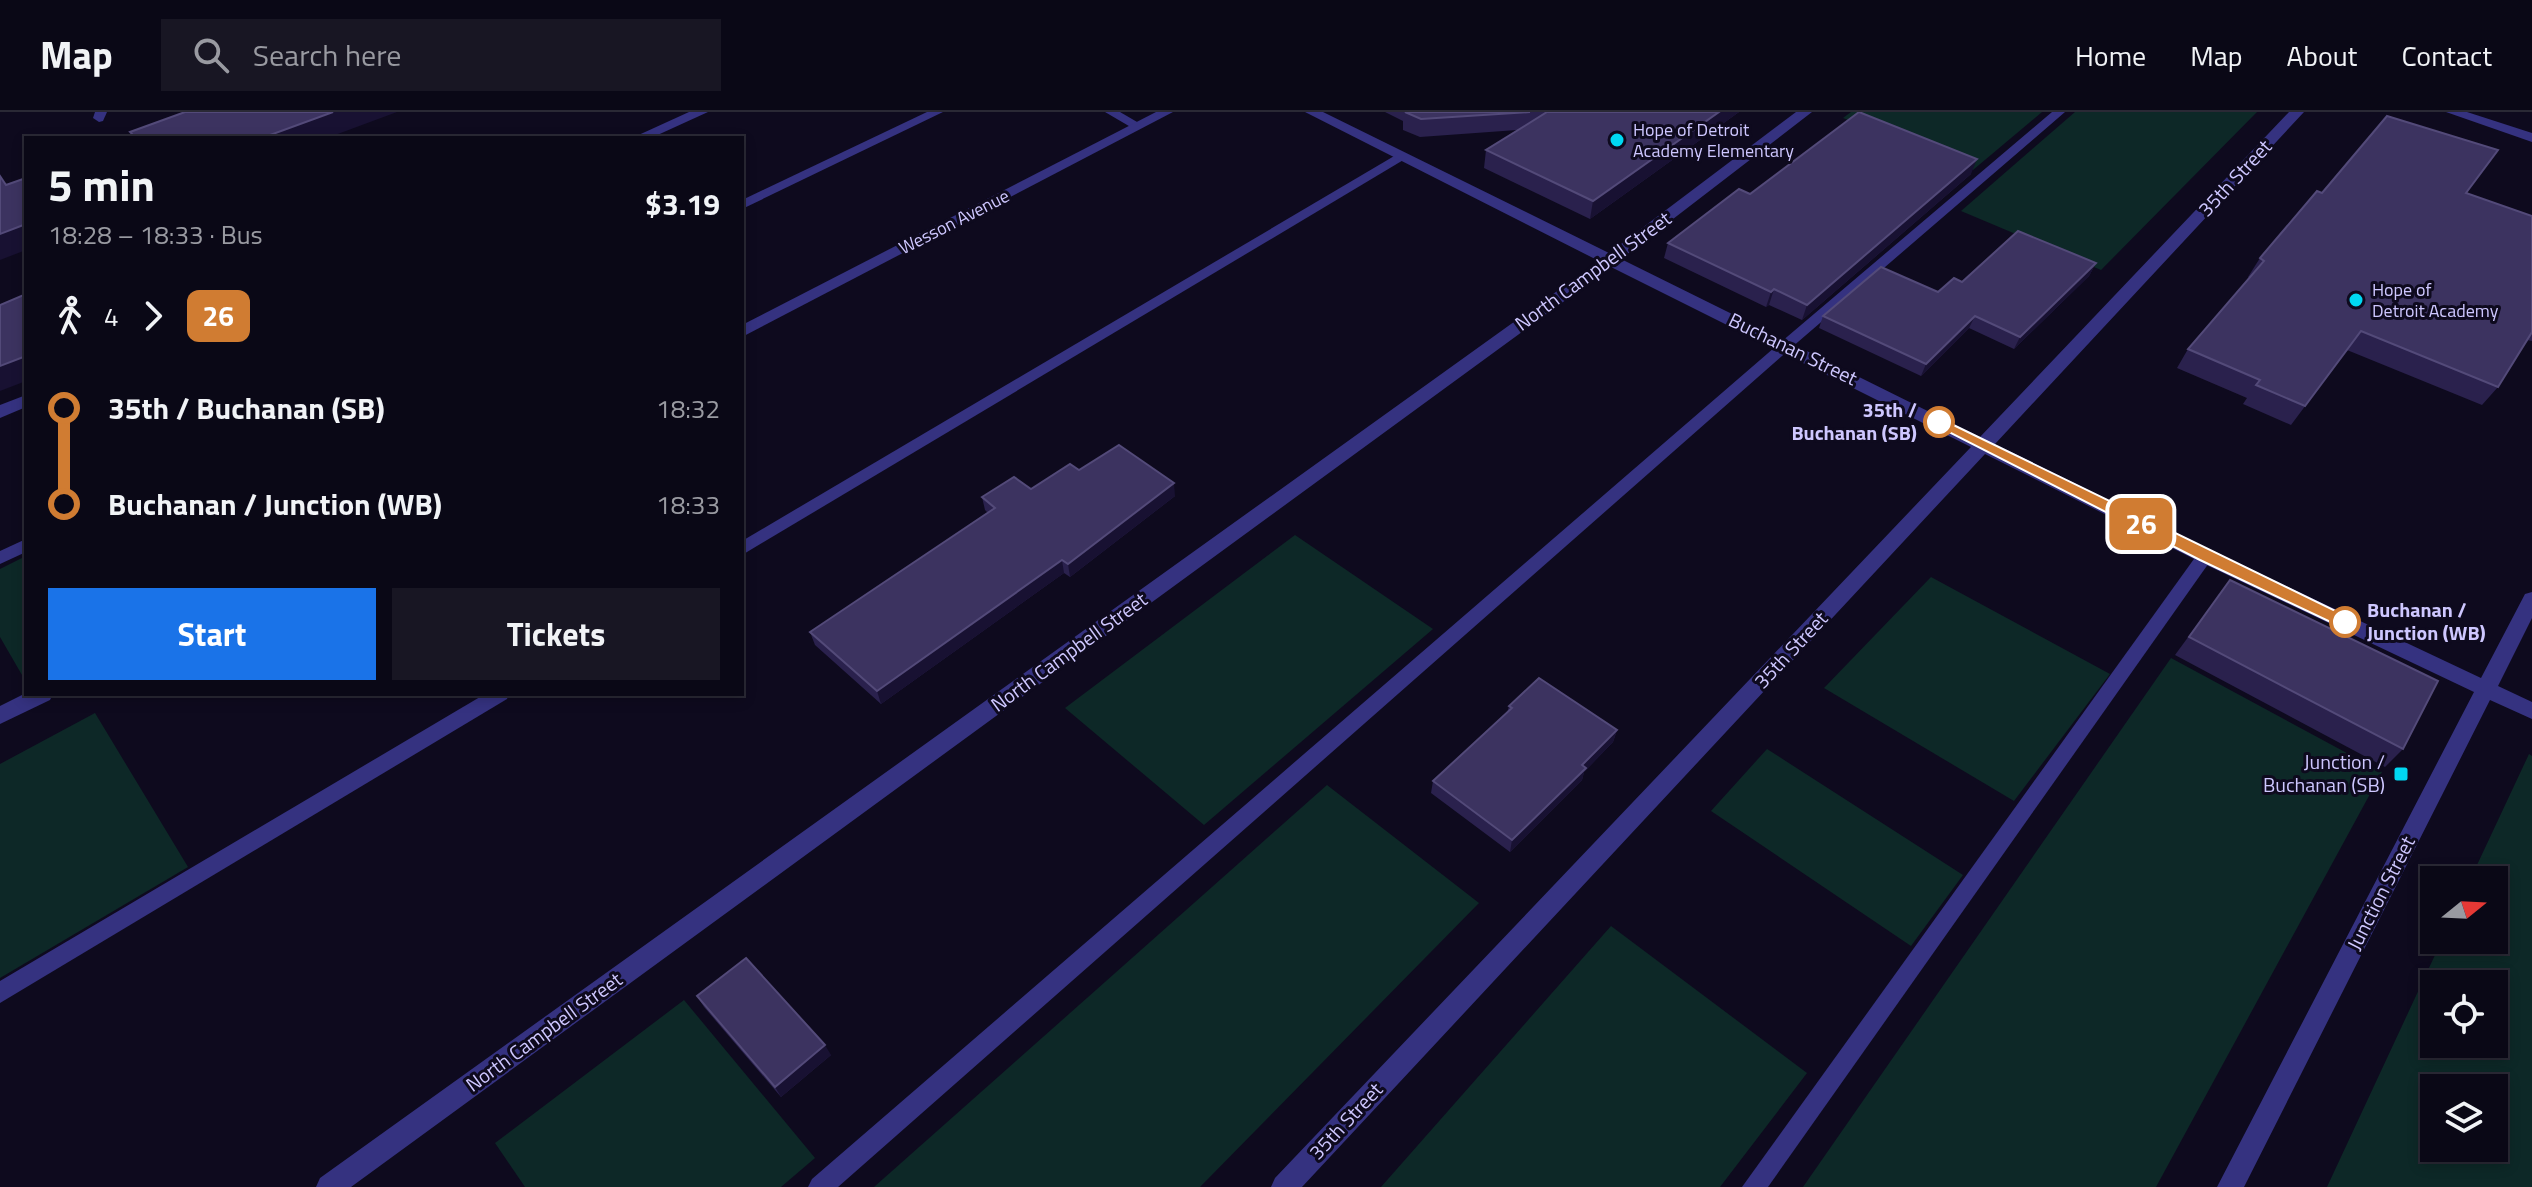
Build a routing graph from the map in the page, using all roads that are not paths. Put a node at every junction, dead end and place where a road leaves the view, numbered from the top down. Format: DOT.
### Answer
graph roads {
  1 [pos="701,112"];
  2 [pos="937,112"];
  3 [pos="1111,112"];
  4 [pos="1166,112"];
  5 [pos="1312,112"];
  6 [pos="1805,112"];
  7 [pos="2059,112"];
  8 [pos="2297,112"];
  9 [pos="2453,112"];
  10 [pos="1138,126"];
  11 [pos="2530,133"];
  12 [pos="644,136"];
  13 [pos="1401,156"];
  14 [pos="744,204"];
  15 [pos="1610,260"];
  16 [pos="744,331"];
  17 [pos="1786,345"];
  18 [pos="24,402"];
  19 [pos="0,412"];
  20 [pos="1984,444"];
  21 [pos="24,546"];
  22 [pos="744,548"];
  23 [pos="2205,556"];
  24 [pos="0,558"];
  25 [pos="2532,599"];
  26 [pos="2486,689"];
  27 [pos="39,696"];
  28 [pos="497,696"];
  29 [pos="2532,711"];
  30 [pos="0,716"];
  31 [pos="0,993"];
  32 [pos="329,1187"];
  33 [pos="820,1187"];
  34 [pos="1284,1187"];
  35 [pos="1754,1187"];
  36 [pos="2230,1187"];
  1 -- 12 [label="street"];
  2 -- 14 [label="lane"];
  3 -- 10 [label="lane"];
  4 -- 10 [label="street, Wesson Avenue"];
  5 -- 13 [label="street, Buchanan Street"];
  6 -- 15 [label="street, North Campbell Street"];
  7 -- 17 [label="lane"];
  8 -- 20 [label="street, 35th Street"];
  9 -- 11 [label="street"];
  10 -- 16 [label="street, Wesson Avenue"];
  13 -- 15 [label="street, Buchanan Street"];
  13 -- 22 [label="lane"];
  15 -- 17 [label="street, Buchanan Street"];
  15 -- 32 [label="street, North Campbell Street"];
  17 -- 20 [label="street, Buchanan Street"];
  17 -- 33 [label="lane"];
  18 -- 19 [label="street"];
  20 -- 23 [label="street, Buchanan Street"];
  20 -- 34 [label="street, 35th Street"];
  21 -- 24 [label="lane"];
  23 -- 26 [label="street, Buchanan Street"];
  23 -- 35 [label="lane"];
  25 -- 26 [label="street, Junction Street"];
  26 -- 29 [label="street, Buchanan Street"];
  26 -- 36 [label="street, Junction Street"];
  27 -- 30 [label="street"];
  28 -- 31 [label="lane"];
}
